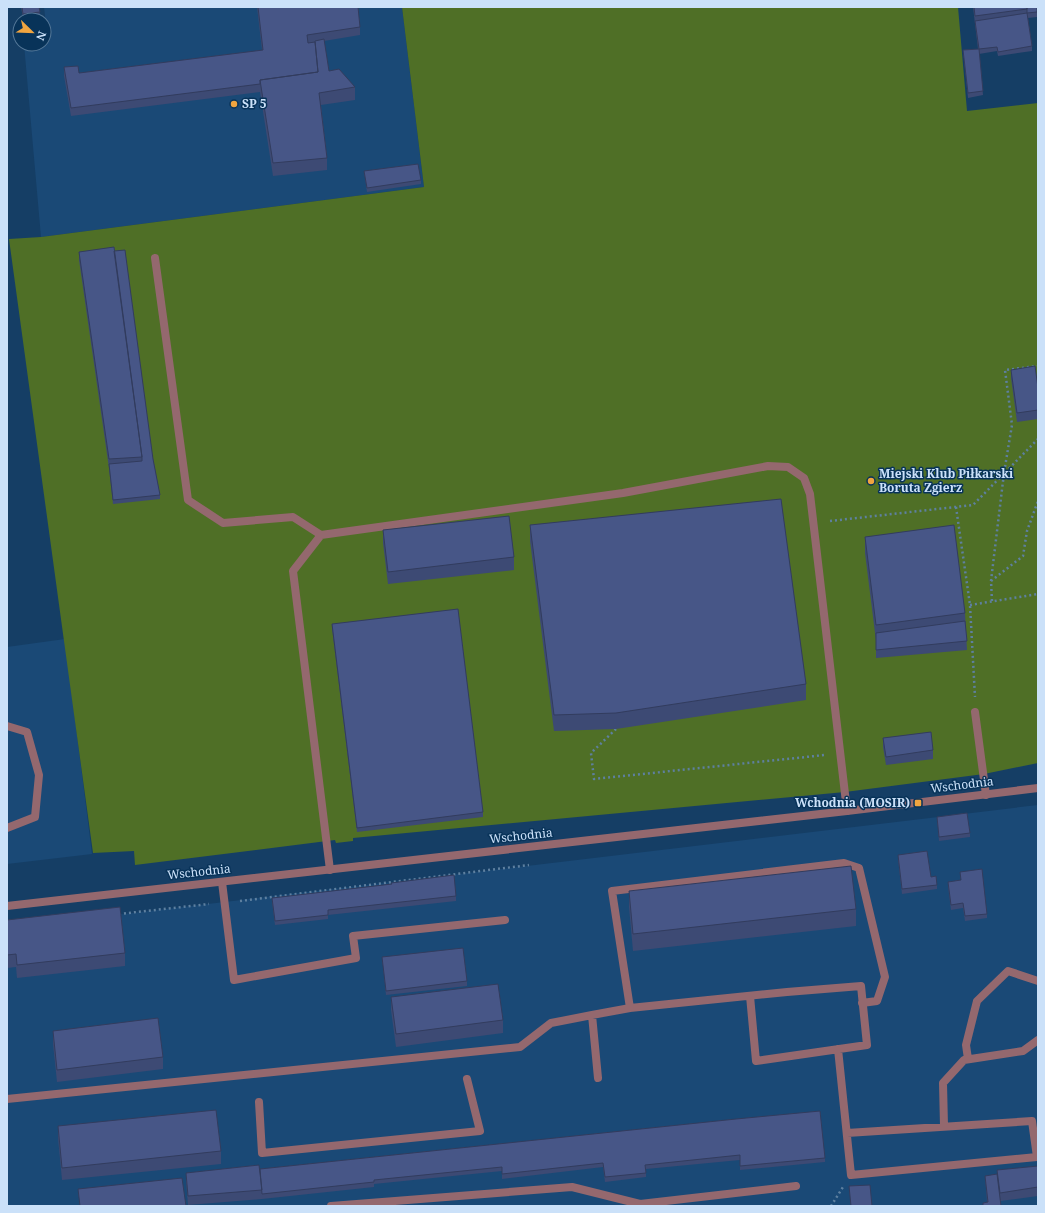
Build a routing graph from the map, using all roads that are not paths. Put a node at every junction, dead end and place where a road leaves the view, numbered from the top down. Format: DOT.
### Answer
graph roads {
  1 [pos="155,258"];
  2 [pos="321,535"];
  3 [pos="976,712"];
  4 [pos="7,726"];
  5 [pos="1038,788"];
  6 [pos="986,794"];
  7 [pos="847,811"];
  8 [pos="7,828"];
  9 [pos="330,870"];
  10 [pos="222,882"];
  11 [pos="7,906"];
  12 [pos="505,920"];
  13 [pos="1038,981"];
  14 [pos="750,996"];
  15 [pos="862,1003"];
  16 [pos="630,1008"];
  17 [pos="592,1015"];
  18 [pos="1038,1040"];
  19 [pos="838,1049"];
  20 [pos="968,1059"];
  21 [pos="598,1078"];
  22 [pos="467,1079"];
  23 [pos="7,1099"];
  24 [pos="259,1102"];
  25 [pos="944,1126"];
  26 [pos="847,1132"];
  27 [pos="796,1186"];
  28 [pos="415,1203"];
  29 [pos="656,1204"];
  30 [pos="331,1206"];
  1 -- 2 [label="street"];
  2 -- 7 [label="street"];
  2 -- 9 [label="street"];
  3 -- 6 [label="street"];
  4 -- 8 [label="street"];
  5 -- 6 [label="street, Wschodnia"];
  6 -- 7 [label="street, Wschodnia"];
  7 -- 9 [label="street, Wschodnia"];
  9 -- 10 [label="street, Wschodnia"];
  10 -- 11 [label="street, Wschodnia"];
  10 -- 12 [label="street"];
  13 -- 20 [label="street"];
  14 -- 15 [label="street"];
  14 -- 16 [label="street"];
  14 -- 19 [label="street"];
  15 -- 16 [label="street"];
  15 -- 19 [label="street"];
  16 -- 17 [label="street"];
  17 -- 21 [label="street"];
  17 -- 23 [label="street"];
  18 -- 20 [label="street"];
  19 -- 26 [label="street"];
  20 -- 25 [label="street"];
  22 -- 24 [label="street"];
  25 -- 26 [label="street"];
  25 -- 26 [label="street"];
  27 -- 29 [label="street"];
  28 -- 29 [label="street"];
  28 -- 30 [label="street"];
}
